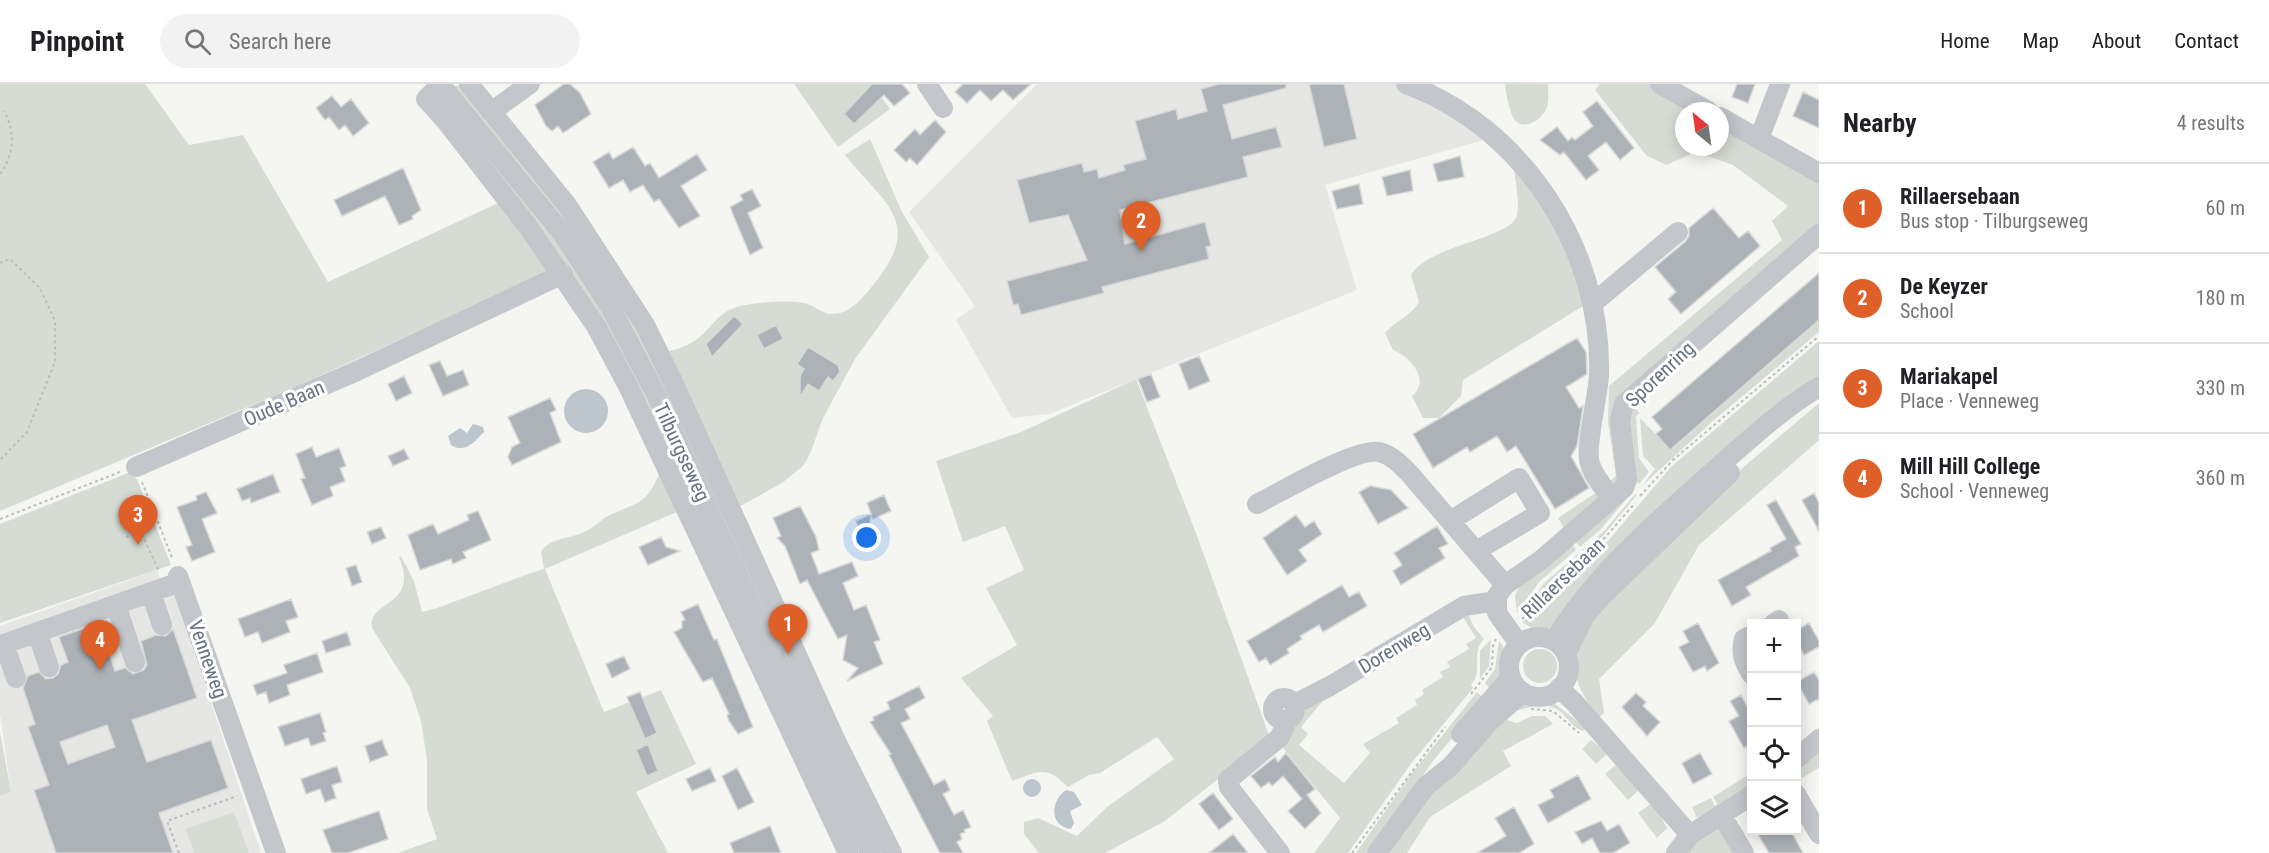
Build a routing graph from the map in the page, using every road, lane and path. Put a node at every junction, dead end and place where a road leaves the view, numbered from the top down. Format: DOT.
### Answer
graph roads {
  1 [pos="440,84"];
  2 [pos="470,84"];
  3 [pos="530,84"];
  4 [pos="927,84"];
  5 [pos="1406,84"];
  6 [pos="1660,84"];
  7 [pos="1780,84"];
  8 [pos="1692,102"];
  9 [pos="943,108"];
  10 [pos="4,111"];
  11 [pos="491,112"];
  12 [pos="1729,122"];
  13 [pos="1759,139"];
  14 [pos="1819,173"];
  15 [pos="0,174"];
  16 [pos="1678,232"];
  17 [pos="1819,234"];
  18 [pos="0,263"];
  19 [pos="563,274"];
  20 [pos="1592,304"];
  21 [pos="1819,336"];
  22 [pos="1819,387"];
  23 [pos="1819,399"];
  24 [pos="0,460"];
  25 [pos="136,467"];
  26 [pos="1612,498"];
  27 [pos="1257,504"];
  28 [pos="0,519"];
  29 [pos="1450,521"];
  30 [pos="126,537"];
  31 [pos="1476,551"];
  32 [pos="179,579"];
  33 [pos="151,593"];
  34 [pos="1501,593"];
  35 [pos="116,604"];
  36 [pos="162,625"];
  37 [pos="37,632"];
  38 [pos="1514,637"];
  39 [pos="1747,638"];
  40 [pos="1560,648"];
  41 [pos="135,662"];
  42 [pos="1747,666"];
  43 [pos="49,667"];
  44 [pos="16,678"];
  45 [pos="1559,688"];
  46 [pos="1486,691"];
  47 [pos="1520,693"];
  48 [pos="1467,699"];
  49 [pos="1449,721"];
  50 [pos="1601,733"];
  51 [pos="1819,739"];
  52 [pos="1801,754"];
  53 [pos="1426,786"];
  54 [pos="254,790"];
  55 [pos="1747,798"];
  56 [pos="1801,801"];
  57 [pos="1721,814"];
  58 [pos="1819,834"];
  59 [pos="1690,835"];
  60 [pos="179,853"];
  61 [pos="276,853"];
  62 [pos="849,853"];
  63 [pos="870,853"];
  64 [pos="892,853"];
  65 [pos="1280,853"];
  66 [pos="1352,853"];
  67 [pos="1377,853"];
  68 [pos="1676,853"];
  69 [pos="1744,853"];
  1 -- 19 [label="street, Tilburgseweg"];
  1 -- 63 [label="street, Tilburgseweg"];
  2 -- 11 [label="street, Tilburgseweg"];
  3 -- 11 [label="street"];
  4 -- 9 [label="street"];
  5 -- 20 [label="street"];
  6 -- 8 [label="street"];
  7 -- 13 [label="street"];
  10 -- 15 [label="path"];
  11 -- 64 [label="street, Tilburgseweg"];
  12 -- 13 [label="street"];
  13 -- 14 [label="street"];
  16 -- 20 [label="street"];
  17 -- 26 [label="street, Sporenring"];
  18 -- 24 [label="path"];
  19 -- 25 [label="street, Oude Baan"];
  19 -- 62 [label="street, Tilburgseweg"];
  20 -- 26 [label="street"];
  21 -- 38 [label="path, Rillaersebaan"];
  22 -- 40 [label="street, Rillaersebaan"];
  23 -- 40 [label="street, Rillaersebaan"];
  25 -- 28 [label="path"];
  25 -- 32 [label="path"];
  26 -- 34 [label="street, Sporenring"];
  27 -- 29 [label="street"];
  29 -- 31 [label="street"];
  29 -- 31 [label="street"];
  30 -- 32 [label="path"];
  31 -- 34 [label="street"];
  32 -- 33 [label="street"];
  32 -- 54 [label="street, Venneweg"];
  33 -- 35 [label="street"];
  33 -- 36 [label="street"];
  34 -- 38 [label="street"];
  34 -- 65 [label="street, Dorenweg"];
  35 -- 37 [label="street"];
  35 -- 41 [label="street"];
  37 -- 43 [label="street"];
  37 -- 44 [label="street"];
  38 -- 40 [label="street"];
  38 -- 46 [label="path, Rillaersebaan"];
  38 -- 47 [label="street"];
  39 -- 42 [label="street"];
  40 -- 45 [label="street"];
  45 -- 47 [label="street"];
  45 -- 50 [label="street"];
  46 -- 47 [label="street"];
  46 -- 48 [label="path, Rillaersebaan"];
  46 -- 53 [label="street"];
  47 -- 50 [label="path"];
  47 -- 53 [label="street"];
  49 -- 66 [label="path"];
  50 -- 59 [label="street"];
  51 -- 52 [label="street"];
  53 -- 67 [label="street"];
  54 -- 60 [label="path"];
  54 -- 61 [label="street, Venneweg"];
  55 -- 57 [label="street"];
  56 -- 58 [label="street"];
  57 -- 59 [label="street"];
  57 -- 69 [label="street"];
  59 -- 68 [label="street"];
}
